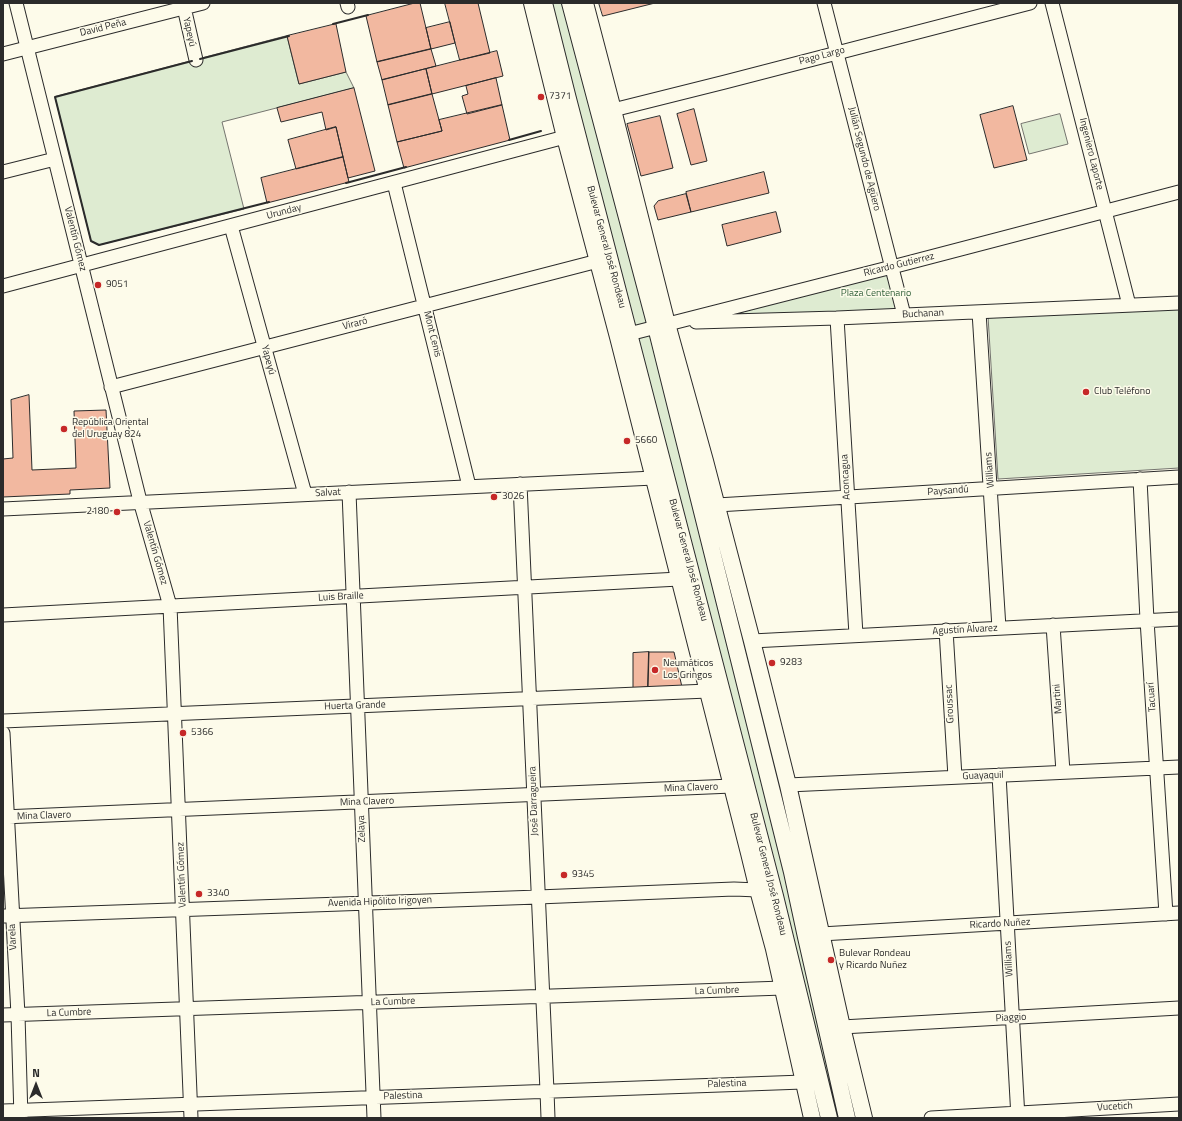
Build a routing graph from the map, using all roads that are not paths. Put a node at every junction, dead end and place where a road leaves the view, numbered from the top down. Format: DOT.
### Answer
graph roads {
  1 [pos="16,3"];
  2 [pos="203,3"];
  3 [pos="532,3"];
  4 [pos="544,3"];
  5 [pos="570,3"];
  6 [pos="585,3"];
  7 [pos="824,3"];
  8 [pos="1030,3"];
  9 [pos="1052,3"];
  10 [pos="183,6"];
  11 [pos="27,48"];
  12 [pos="837,52"];
  13 [pos="3,54"];
  14 [pos="196,60"];
  15 [pos="567,95"];
  16 [pos="613,110"];
  17 [pos="565,137"];
  18 [pos="55,159"];
  19 [pos="3,172"];
  20 [pos="577,179"];
  21 [pos="394,183"];
  22 [pos="1179,192"];
  23 [pos="1106,211"];
  24 [pos="231,226"];
  25 [pos="598,261"];
  26 [pos="81,266"];
  27 [pos="892,268"];
  28 [pos="3,286"];
  29 [pos="1179,303"];
  30 [pos="1129,305"];
  31 [pos="425,306"];
  32 [pos="979,312"];
  33 [pos="904,315"];
  34 [pos="714,317"];
  35 [pos="837,318"];
  36 [pos="661,326"];
  37 [pos="624,335"];
  38 [pos="264,347"];
  39 [pos="112,387"];
  40 [pos="705,461"];
  41 [pos="1179,477"];
  42 [pos="654,478"];
  43 [pos="1140,479"];
  44 [pos="520,484"];
  45 [pos="469,486"];
  46 [pos="991,488"];
  47 [pos="349,492"];
  48 [pos="305,494"];
  49 [pos="847,497"];
  50 [pos="140,501"];
  51 [pos="717,505"];
  52 [pos="3,509"];
  53 [pos="715,563"];
  54 [pos="679,579"];
  55 [pos="525,587"];
  56 [pos="353,597"];
  57 [pos="170,606"];
  58 [pos="3,615"];
  59 [pos="1179,619"];
  60 [pos="1147,620"];
  61 [pos="1053,625"];
  62 [pos="999,628"];
  63 [pos="946,630"];
  64 [pos="856,635"];
  65 [pos="752,641"];
  66 [pos="708,691"];
  67 [pos="530,699"];
  68 [pos="357,706"];
  69 [pos="725,706"];
  70 [pos="175,714"];
  71 [pos="3,721"];
  72 [pos="3,733"];
  73 [pos="722,746"];
  74 [pos="1179,767"];
  75 [pos="1156,768"];
  76 [pos="1062,772"];
  77 [pos="999,775"];
  78 [pos="955,777"];
  79 [pos="788,785"];
  80 [pos="732,786"];
  81 [pos="534,794"];
  82 [pos="361,802"];
  83 [pos="179,810"];
  84 [pos="5,817"];
  85 [pos="802,884"];
  86 [pos="769,891"];
  87 [pos="538,897"];
  88 [pos="365,903"];
  89 [pos="183,909"];
  90 [pos="1179,913"];
  91 [pos="1166,914"];
  92 [pos="8,915"];
  93 [pos="801,916"];
  94 [pos="1008,923"];
  95 [pos="813,936"];
  96 [pos="780,946"];
  97 [pos="783,988"];
  98 [pos="543,997"];
  99 [pos="369,1003"];
  100 [pos="1179,1008"];
  101 [pos="187,1009"];
  102 [pos="3,1015"];
  103 [pos="18,1015"];
  104 [pos="1013,1018"];
  105 [pos="842,1027"];
  106 [pos="803,1082"];
  107 [pos="857,1089"];
  108 [pos="547,1091"];
  109 [pos="373,1098"];
  110 [pos="191,1104"];
  111 [pos="1179,1104"];
  112 [pos="3,1111"];
  113 [pos="21,1114"];
  114 [pos="1018,1115"];
  115 [pos="191,1118"];
  116 [pos="374,1118"];
  117 [pos="548,1118"];
  118 [pos="812,1118"];
  119 [pos="829,1118"];
  120 [pos="847,1118"];
  121 [pos="857,1118"];
  122 [pos="864,1118"];
  123 [pos="931,1118"];
  1 -- 11 [label="street, Valentín Gómez"];
  2 -- 10 [label="street, David Peña"];
  3 -- 17 [label="main road, Bulevar General José Rondeau"];
  4 -- 15 [label="main road, Bulevar General José Rondeau"];
  5 -- 36 [label="main road"];
  6 -- 16 [label="main road"];
  7 -- 12 [label="street, Julián Segundo de Agüero"];
  8 -- 12 [label="street, Pago Largo"];
  9 -- 23 [label="street, Ingeniero Laporte"];
  10 -- 11 [label="street, David Peña"];
  10 -- 14 [label="street, Yapeyú"];
  11 -- 13 [label="street, David Peña"];
  11 -- 18 [label="street, Valentín Gómez"];
  12 -- 16 [label="street, Pago Largo"];
  12 -- 27 [label="street, Julián Segundo de Agüero"];
  15 -- 20 [label="main road"];
  15 -- 37 [label="main road, Bulevar General José Rondeau"];
  16 -- 36 [label="main road"];
  17 -- 20 [label="main road, Bulevar General José Rondeau"];
  17 -- 21 [label="street, Urunday"];
  18 -- 19 [label="street"];
  18 -- 26 [label="street, Valentín Gómez"];
  20 -- 25 [label="main road, Bulevar General José Rondeau"];
  21 -- 24 [label="street, Urunday"];
  21 -- 31 [label="street, Mont Cenis"];
  22 -- 23 [label="street, Ricardo Gutierrez"];
  23 -- 27 [label="street, Ricardo Gutierrez"];
  23 -- 30 [label="street, Ingeniero Laporte"];
  24 -- 26 [label="street, Urunday"];
  24 -- 38 [label="street, Yapeyú"];
  25 -- 31 [label="street, Viraró"];
  25 -- 37 [label="main road, Bulevar General José Rondeau"];
  26 -- 28 [label="street, Urunday"];
  26 -- 39 [label="street, Valentín Gómez"];
  27 -- 33 [label="street, Julián Segundo de Agüero"];
  27 -- 34 [label="street, Ricardo Gutierrez"];
  29 -- 30 [label="street, Buchanan"];
  30 -- 32 [label="street, Buchanan"];
  31 -- 38 [label="street, Viraró"];
  31 -- 45 [label="street, Mont Cenis"];
  32 -- 33 [label="street, Buchanan"];
  32 -- 46 [label="street, Williams"];
  33 -- 35 [label="street, Buchanan"];
  34 -- 35 [label="street, Buchanan"];
  34 -- 36 [label="street, Ricardo Gutierrez"];
  35 -- 49 [label="street, Aconcagua"];
  36 -- 37 [label="street, Ricardo Gutierrez"];
  36 -- 40 [label="main road"];
  36 -- 53 [label="main road"];
  37 -- 42 [label="main road, Bulevar General José Rondeau"];
  37 -- 69 [label="main road, Bulevar General José Rondeau"];
  38 -- 39 [label="street, Viraró"];
  38 -- 48 [label="street, Yapeyú"];
  39 -- 50 [label="street, Valentín Gómez"];
  40 -- 51 [label="main road"];
  40 -- 53 [label="main road"];
  41 -- 43 [label="street, Paysandú"];
  42 -- 44 [label="street, Salvat"];
  42 -- 54 [label="main road, Bulevar General José Rondeau"];
  43 -- 46 [label="street, Paysandú"];
  43 -- 60 [label="street, Tacuarí"];
  44 -- 45 [label="street, Salvat"];
  44 -- 55 [label="street, José Darragueira"];
  45 -- 47 [label="street, Salvat"];
  46 -- 49 [label="street, Paysandú"];
  46 -- 62 [label="street, Williams"];
  47 -- 48 [label="street, Salvat"];
  47 -- 56 [label="street, Zelaya"];
  48 -- 50 [label="street, Salvat"];
  49 -- 51 [label="street, Paysandú"];
  49 -- 64 [label="street, Aconcagua"];
  50 -- 52 [label="street, Salvat"];
  50 -- 57 [label="street, Valentín Gómez"];
  51 -- 65 [label="main road"];
  53 -- 85 [label="main road"];
  54 -- 55 [label="street, Luis Braille"];
  54 -- 66 [label="main road, Bulevar General José Rondeau"];
  55 -- 56 [label="street, Luis Braille"];
  55 -- 67 [label="street, José Darragueira"];
  56 -- 57 [label="street, Luis Braille"];
  56 -- 68 [label="street, Zelaya"];
  57 -- 58 [label="street, Luis Braille"];
  57 -- 70 [label="street, Valentín Gómez"];
  59 -- 60 [label="street, Agustín Álvarez"];
  60 -- 61 [label="street, Agustín Álvarez"];
  60 -- 75 [label="street, Tacuarí"];
  61 -- 62 [label="street, Agustín Álvarez"];
  61 -- 76 [label="street, Martini"];
  62 -- 63 [label="street, Agustín Álvarez"];
  63 -- 64 [label="street, Agustín Álvarez"];
  63 -- 78 [label="street, Groussac"];
  64 -- 65 [label="street, Agustín Álvarez"];
  65 -- 79 [label="main road"];
  66 -- 67 [label="street, Huerta Grande"];
  66 -- 73 [label="main road, Bulevar General José Rondeau"];
  67 -- 68 [label="street, Huerta Grande"];
  67 -- 81 [label="street, José Darragueira"];
  68 -- 70 [label="street, Huerta Grande"];
  68 -- 82 [label="street, Zelaya"];
  69 -- 73 [label="main road"];
  69 -- 86 [label="main road, Bulevar General José Rondeau"];
  70 -- 71 [label="street, Huerta Grande"];
  70 -- 83 [label="street, Valentín Gómez"];
  72 -- 84 [label="street, Varela"];
  73 -- 80 [label="main road, Bulevar General José Rondeau"];
  74 -- 75 [label="street, Guayaquil"];
  75 -- 76 [label="street, Guayaquil"];
  75 -- 91 [label="street, Tacuarí"];
  76 -- 77 [label="street, Guayaquil"];
  77 -- 78 [label="street, Guayaquil"];
  77 -- 94 [label="street, Williams"];
  78 -- 79 [label="street, Guayaquil"];
  79 -- 85 [label="main road"];
  80 -- 81 [label="street, Mina Clavero"];
  80 -- 86 [label="main road, Bulevar General José Rondeau"];
  81 -- 82 [label="street, Mina Clavero"];
  81 -- 87 [label="street, José Darragueira"];
  82 -- 83 [label="street, Mina Clavero"];
  82 -- 88 [label="street, Zelaya"];
  83 -- 84 [label="street, Mina Clavero"];
  83 -- 89 [label="street, Valentín Gómez"];
  84 -- 92 [label="street, Varela"];
  85 -- 86 [label="main road"];
  85 -- 93 [label="main road"];
  85 -- 95 [label="main road"];
  86 -- 87 [label="street, Avenida Hipólito Irigoyen"];
  86 -- 93 [label="main road"];
  86 -- 96 [label="main road, Bulevar General José Rondeau"];
  87 -- 88 [label="street, Avenida Hipólito Irigoyen"];
  87 -- 98 [label="street, José Darragueira"];
  88 -- 89 [label="street, Avenida Hipólito Irigoyen"];
  88 -- 99 [label="street, Zelaya"];
  89 -- 92 [label="street, Avenida Hipólito Irigoyen"];
  89 -- 101 [label="street, Valentín Gómez"];
  90 -- 91 [label="street, Ricardo Nuñez"];
  91 -- 94 [label="street, Ricardo Nuñez"];
  92 -- 103 [label="street, Varela"];
  93 -- 95 [label="main road"];
  94 -- 95 [label="street, Ricardo Nuñez"];
  94 -- 104 [label="street, Williams"];
  95 -- 96 [label="main road"];
  95 -- 105 [label="main road"];
  95 -- 120 [label="main road"];
  96 -- 97 [label="main road, Bulevar General José Rondeau"];
  96 -- 119 [label="main road, Bulevar General José Rondeau"];
  97 -- 98 [label="street, La Cumbre"];
  97 -- 106 [label="main road, Bulevar General José Rondeau"];
  98 -- 99 [label="street, La Cumbre"];
  98 -- 108 [label="street, José Darragueira"];
  99 -- 101 [label="street, La Cumbre"];
  99 -- 109 [label="street, Zelaya"];
  100 -- 104 [label="street, Piaggio"];
  101 -- 103 [label="street, La Cumbre"];
  101 -- 110 [label="street, Valentín Gómez"];
  102 -- 103 [label="street, La Cumbre"];
  103 -- 113 [label="street, Varela"];
  104 -- 105 [label="street, Piaggio"];
  104 -- 114 [label="street, Williams"];
  105 -- 107 [label="main road"];
  106 -- 108 [label="street, Palestina"];
  106 -- 118 [label="main road, Bulevar General José Rondeau"];
  107 -- 121 [label="main road"];
  107 -- 122 [label="main road"];
  108 -- 109 [label="street, Palestina"];
  108 -- 117 [label="street, José Darragueira"];
  109 -- 110 [label="street, Palestina"];
  109 -- 116 [label="street, Zelaya"];
  110 -- 113 [label="street, Palestina"];
  110 -- 115 [label="street, Valentín Gómez"];
  111 -- 114 [label="street, Vucetich"];
  112 -- 113 [label="street, Palestina"];
  114 -- 123 [label="street, Vucetich"];
}
